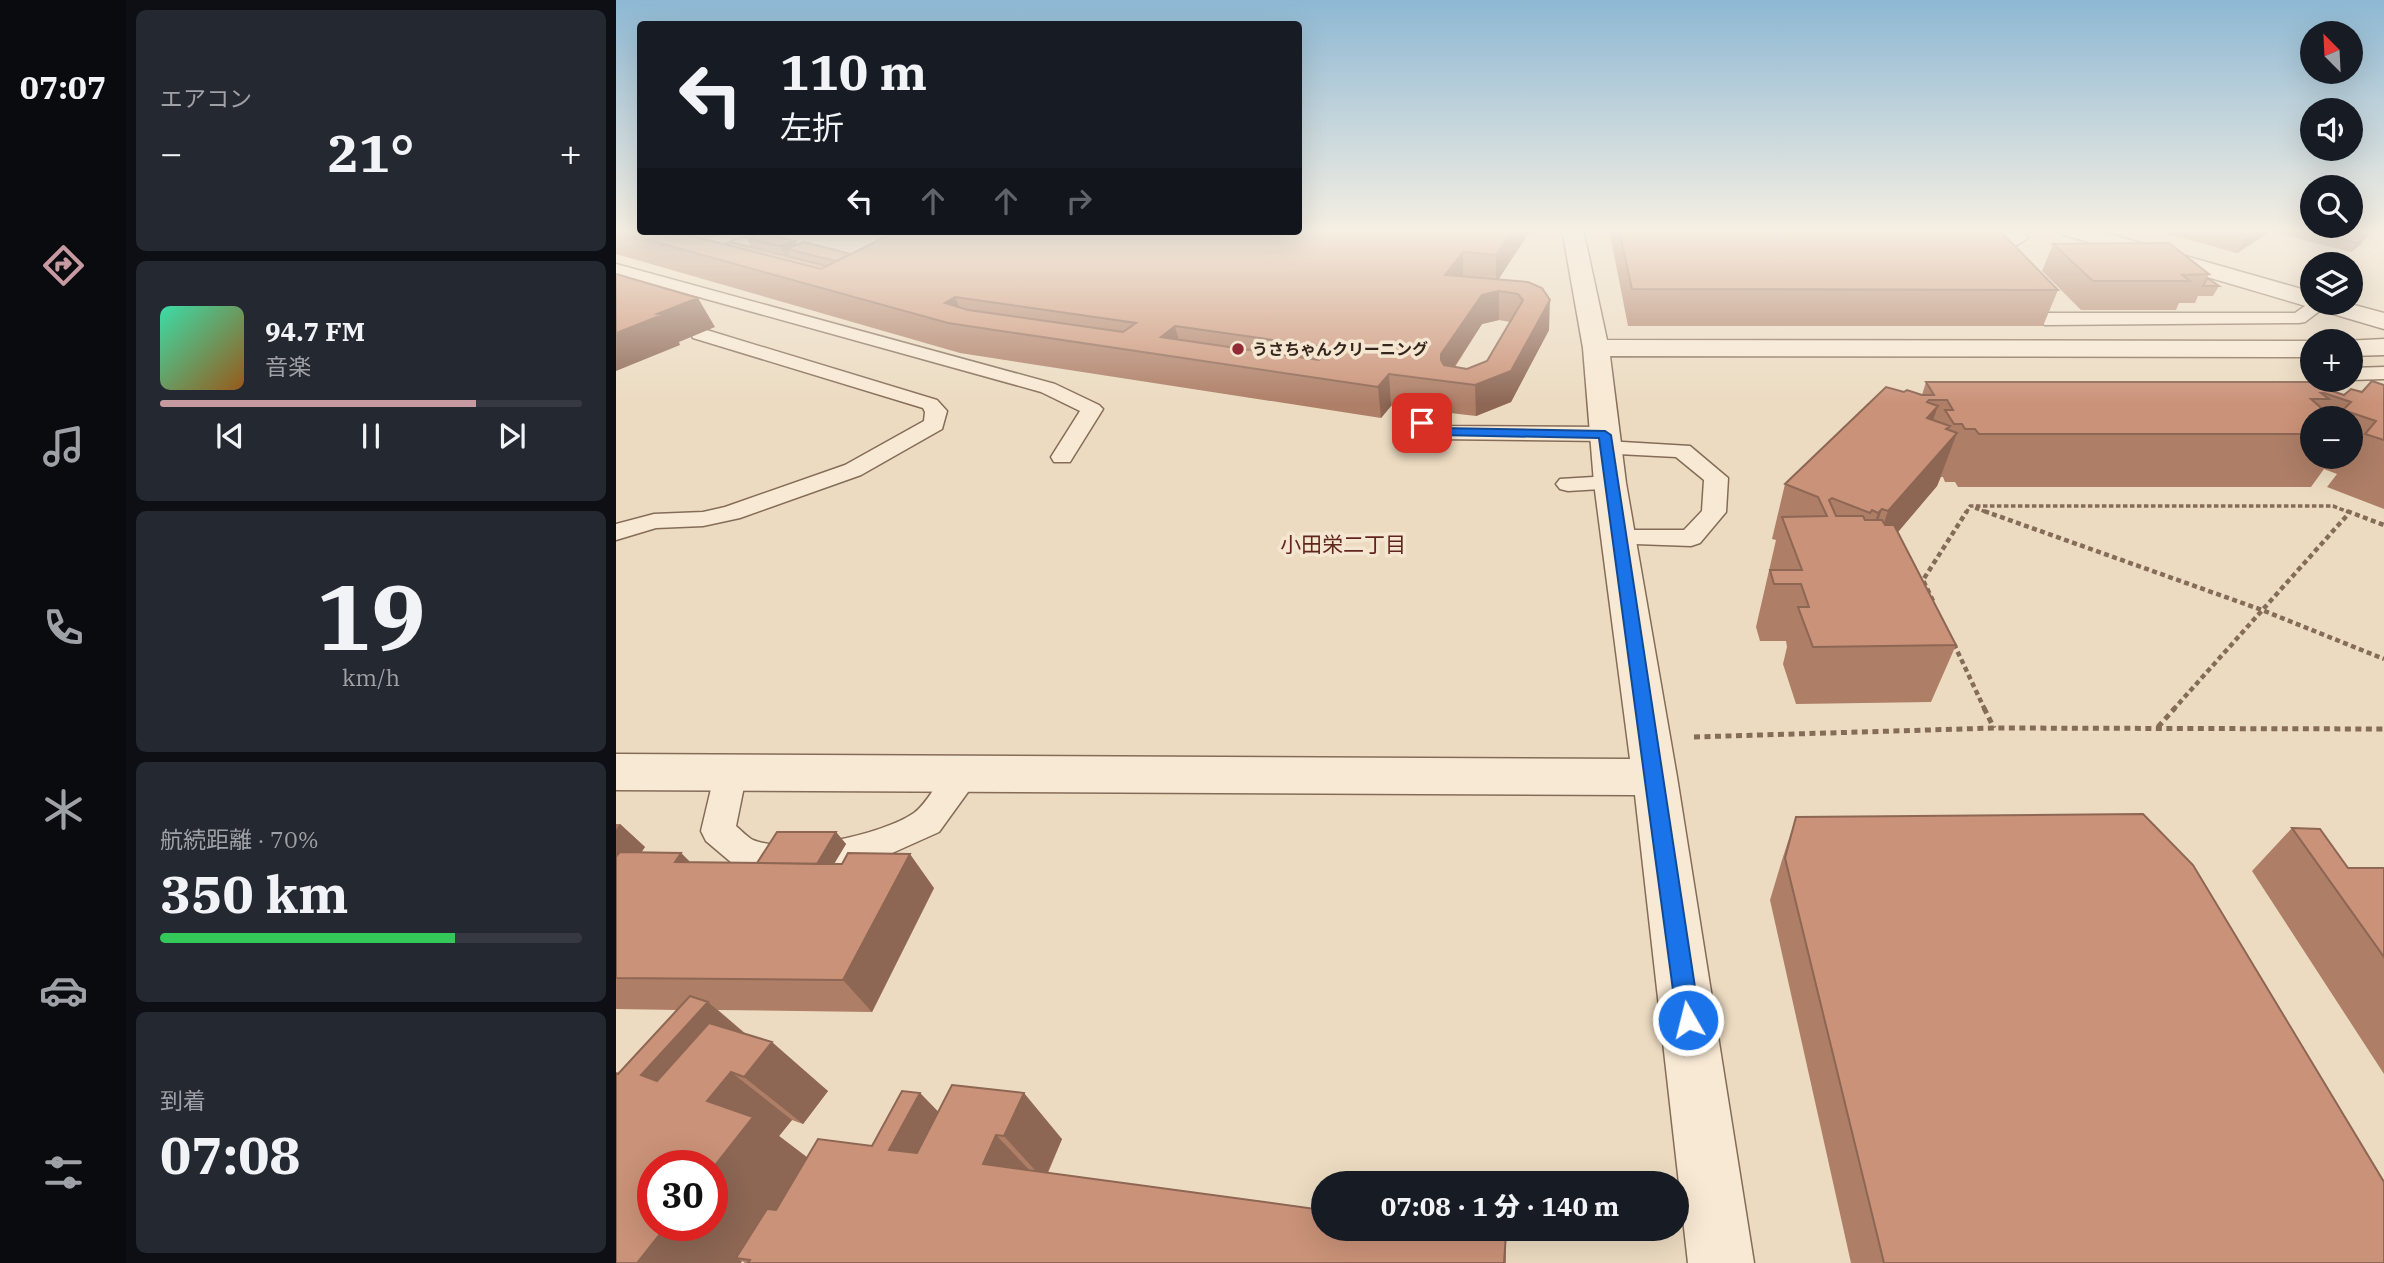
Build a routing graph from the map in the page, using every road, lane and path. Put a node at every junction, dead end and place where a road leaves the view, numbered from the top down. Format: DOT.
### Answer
graph roads {
  1 [pos="685,288"];
  2 [pos="1584,288"];
  3 [pos="2271,288"];
  4 [pos="2300,296"];
  5 [pos="2301,315"];
  6 [pos="2363,315"];
  7 [pos="2045,319"];
  8 [pos="2384,321"];
  9 [pos="699,334"];
  10 [pos="1596,348"];
  11 [pos="2300,348"];
  12 [pos="2384,373"];
  13 [pos="2363,374"];
  14 [pos="1416,409"];
  15 [pos="1605,441"];
  16 [pos="1062,457"];
  17 [pos="1609,483"];
  18 [pos="1568,484"];
  19 [pos="1970,506"];
  20 [pos="2350,512"];
  21 [pos="2384,525"];
  22 [pos="616,532"];
  23 [pos="1617,538"];
  24 [pos="1935,605"];
  25 [pos="2262,610"];
  26 [pos="1953,642"];
  27 [pos="2384,659"];
  28 [pos="2158,727"];
  29 [pos="1994,728"];
  30 [pos="2384,729"];
  31 [pos="1669,757"];
  32 [pos="616,772"];
  33 [pos="731,772"];
  34 [pos="965,774"];
  35 [pos="1721,1263"];
  1 -- 16 [label="lane"];
  2 -- 10 [label="street"];
  3 -- 4 [label="street"];
  5 -- 7 [label="lane"];
  6 -- 8 [label="street"];
  9 -- 22 [label="lane"];
  10 -- 11 [label="street"];
  10 -- 15 [label="street"];
  12 -- 13 [label="lane"];
  14 -- 15 [label="lane"];
  15 -- 17 [label="street"];
  15 -- 23 [label="lane"];
  17 -- 18 [label="lane"];
  17 -- 23 [label="street"];
  19 -- 20 [label="path"];
  19 -- 24 [label="path"];
  19 -- 25 [label="path"];
  20 -- 21 [label="path"];
  20 -- 25 [label="path"];
  23 -- 31 [label="street"];
  25 -- 27 [label="path"];
  25 -- 28 [label="path"];
  26 -- 29 [label="path"];
  28 -- 29 [label="path"];
  28 -- 30 [label="path"];
  29 -- 31 [label="path"];
  31 -- 34 [label="street"];
  31 -- 35 [label="street"];
  32 -- 33 [label="street"];
  33 -- 34 [label="street"];
  33 -- 34 [label="lane"];
}
